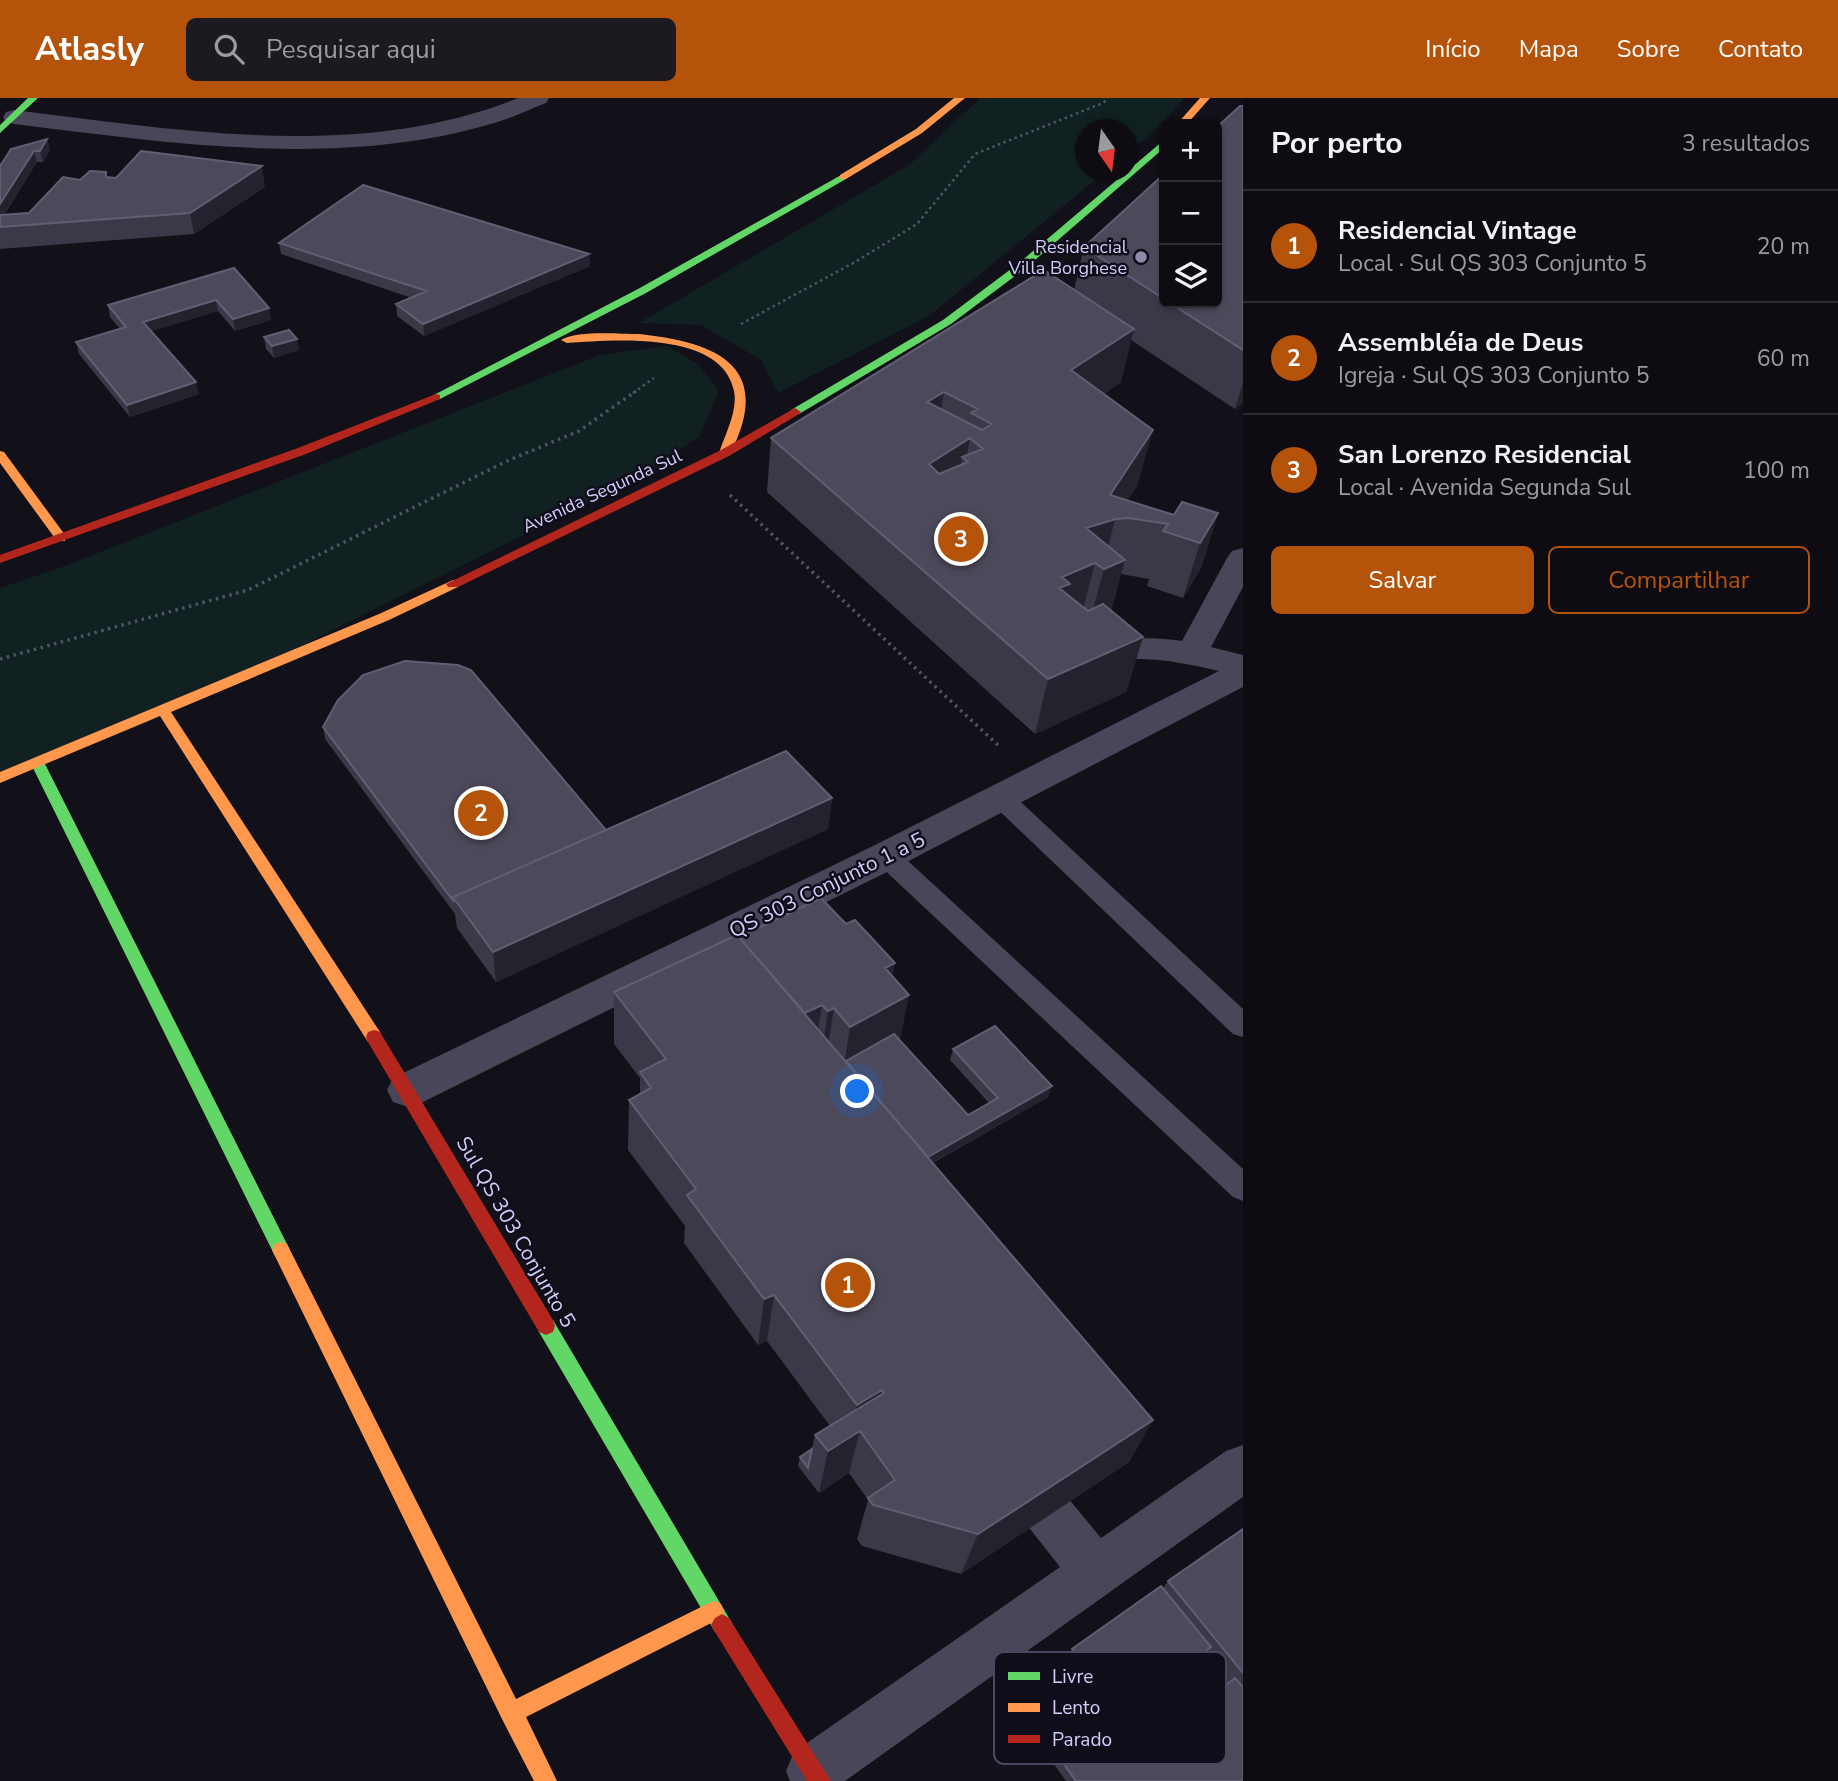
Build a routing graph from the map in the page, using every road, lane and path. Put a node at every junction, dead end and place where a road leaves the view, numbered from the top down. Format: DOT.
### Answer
graph roads {
  1 [pos="33,98"];
  2 [pos="538,98"];
  3 [pos="960,98"];
  4 [pos="1108,98"];
  5 [pos="1205,98"];
  6 [pos="1186,119"];
  7 [pos="7,124"];
  8 [pos="1159,147"];
  9 [pos="547,342"];
  10 [pos="699,347"];
  11 [pos="725,453"];
  12 [pos="0,455"];
  13 [pos="699,467"];
  14 [pos="61,538"];
  15 [pos="1243,558"];
  16 [pos="0,559"];
  17 [pos="1191,654"];
  18 [pos="0,659"];
  19 [pos="1065,664"];
  20 [pos="1243,666"];
  21 [pos="1243,673"];
  22 [pos="164,711"];
  23 [pos="38,764"];
  24 [pos="0,778"];
  25 [pos="1034,779"];
  26 [pos="999,796"];
  27 [pos="886,856"];
  28 [pos="1243,1026"];
  29 [pos="408,1090"];
  30 [pos="1243,1188"];
  31 [pos="990,1438"];
  32 [pos="1243,1468"];
  33 [pos="1097,1571"];
  34 [pos="714,1611"];
  35 [pos="511,1713"];
  36 [pos="816,1776"];
  37 [pos="547,1781"];
  1 -- 7 [label="main road"];
  2 -- 7 [label="street"];
  3 -- 9 [label="main road"];
  4 -- 10 [label="path"];
  5 -- 6 [label="main road"];
  8 -- 11 [label="main road, Avenida Segunda Sul"];
  9 -- 10 [label="main road"];
  9 -- 14 [label="main road"];
  10 -- 11 [label="main road"];
  10 -- 18 [label="path"];
  11 -- 13 [label="main road, Avenida Segunda Sul"];
  12 -- 14 [label="main road"];
  13 -- 22 [label="main road, Avenida Segunda Sul"];
  13 -- 25 [label="path"];
  14 -- 16 [label="main road"];
  15 -- 17 [label="street"];
  17 -- 19 [label="street"];
  17 -- 20 [label="street"];
  21 -- 25 [label="street, QS 303 Conjunto 1 a 5"];
  22 -- 23 [label="main road, Avenida Segunda Sul"];
  22 -- 29 [label="main road, Sul QS 303 Conjunto 5"];
  23 -- 24 [label="main road, Avenida Segunda Sul"];
  23 -- 35 [label="main road"];
  25 -- 26 [label="street, QS 303 Conjunto 1 a 5"];
  26 -- 27 [label="street, QS 303 Conjunto 1 a 5"];
  26 -- 28 [label="lane"];
  27 -- 29 [label="street, QS 303 Conjunto 1 a 5"];
  27 -- 30 [label="lane"];
  29 -- 34 [label="main road, Sul QS 303 Conjunto 5"];
  31 -- 33 [label="street"];
  32 -- 33 [label="street"];
  33 -- 36 [label="street"];
  34 -- 35 [label="main road"];
  34 -- 36 [label="main road, Sul QS 303 Conjunto 5"];
  35 -- 37 [label="main road"];
}
